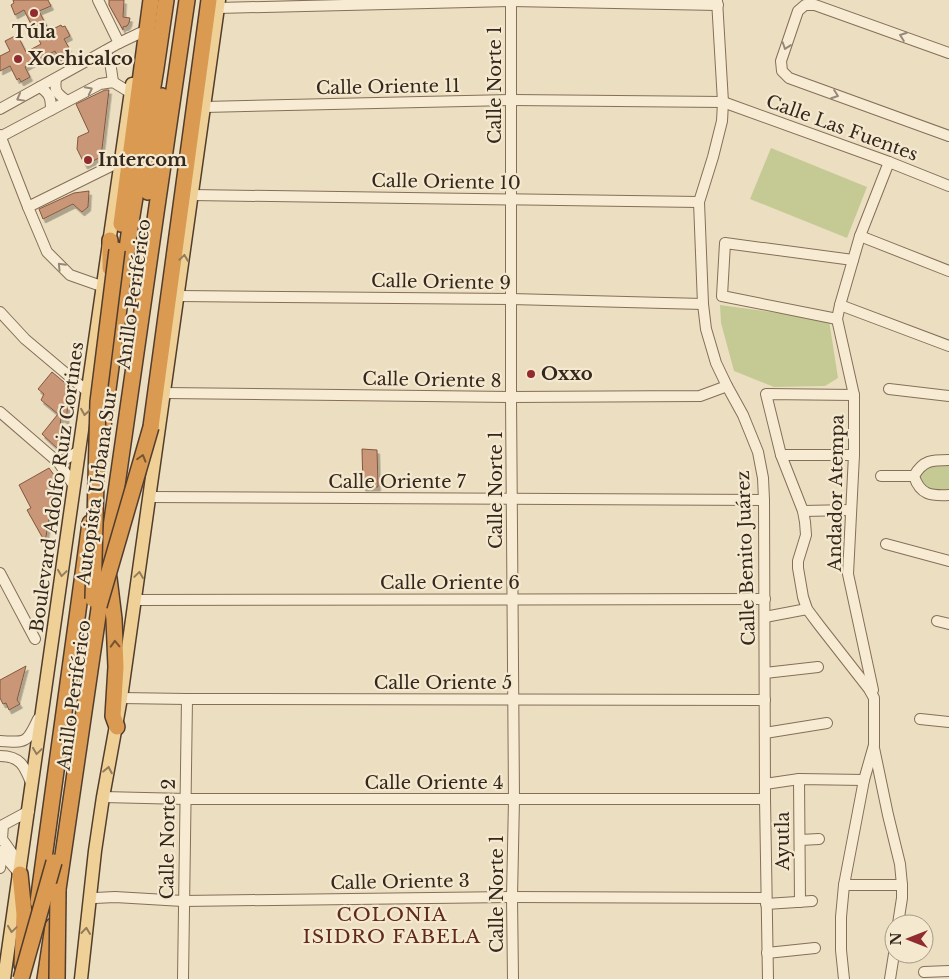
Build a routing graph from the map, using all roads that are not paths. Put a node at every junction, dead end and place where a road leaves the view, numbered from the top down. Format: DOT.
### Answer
graph roads {
  1 [pos="98,0"];
  2 [pos="144,0"];
  3 [pos="151,0"];
  4 [pos="166,0"];
  5 [pos="175,0"];
  6 [pos="187,0"];
  7 [pos="193,0"];
  8 [pos="511,1"];
  9 [pos="215,3"];
  10 [pos="717,3"];
  11 [pos="140,33"];
  12 [pos="120,43"];
  13 [pos="106,51"];
  14 [pos="949,53"];
  15 [pos="56,79"];
  16 [pos="113,82"];
  17 [pos="40,87"];
  18 [pos="131,93"];
  19 [pos="512,100"];
  20 [pos="67,101"];
  21 [pos="723,102"];
  22 [pos="204,107"];
  23 [pos="0,109"];
  24 [pos="52,110"];
  25 [pos="0,136"];
  26 [pos="949,136"];
  27 [pos="121,161"];
  28 [pos="889,162"];
  29 [pos="949,186"];
  30 [pos="192,196"];
  31 [pos="511,200"];
  32 [pos="699,202"];
  33 [pos="28,208"];
  34 [pos="860,236"];
  35 [pos="110,240"];
  36 [pos="853,260"];
  37 [pos="949,271"];
  38 [pos="104,287"];
  39 [pos="179,296"];
  40 [pos="511,299"];
  41 [pos="703,304"];
  42 [pos="840,305"];
  43 [pos="0,312"];
  44 [pos="837,319"];
  45 [pos="949,346"];
  46 [pos="112,359"];
  47 [pos="727,386"];
  48 [pos="889,389"];
  49 [pos="88,392"];
  50 [pos="165,393"];
  51 [pos="854,395"];
  52 [pos="949,396"];
  53 [pos="511,397"];
  54 [pos="1,415"];
  55 [pos="79,451"];
  56 [pos="781,454"];
  57 [pos="854,455"];
  58 [pos="949,460"];
  59 [pos="59,464"];
  60 [pos="882,476"];
  61 [pos="914,476"];
  62 [pos="74,486"];
  63 [pos="949,495"];
  64 [pos="150,497"];
  65 [pos="512,499"];
  66 [pos="764,500"];
  67 [pos="803,510"];
  68 [pos="851,510"];
  69 [pos="886,544"];
  70 [pos="949,561"];
  71 [pos="0,573"];
  72 [pos="109,578"];
  73 [pos="512,599"];
  74 [pos="765,599"];
  75 [pos="135,600"];
  76 [pos="96,602"];
  77 [pos="808,609"];
  78 [pos="765,617"];
  79 [pos="937,621"];
  80 [pos="949,624"];
  81 [pos="35,639"];
  82 [pos="818,666"];
  83 [pos="765,673"];
  84 [pos="121,698"];
  85 [pos="874,698"];
  86 [pos="187,700"];
  87 [pos="513,700"];
  88 [pos="765,700"];
  89 [pos="43,706"];
  90 [pos="920,720"];
  91 [pos="949,722"];
  92 [pos="827,723"];
  93 [pos="116,727"];
  94 [pos="765,733"];
  95 [pos="0,741"];
  96 [pos="874,745"];
  97 [pos="0,756"];
  98 [pos="799,779"];
  99 [pos="864,780"];
  100 [pos="765,784"];
  101 [pos="32,786"];
  102 [pos="103,797"];
  103 [pos="186,799"];
  104 [pos="514,799"];
  105 [pos="765,799"];
  106 [pos="29,811"];
  107 [pos="800,840"];
  108 [pos="819,840"];
  109 [pos="1,853"];
  110 [pos="54,862"];
  111 [pos="0,868"];
  112 [pos="20,870"];
  113 [pos="844,885"];
  114 [pos="902,885"];
  115 [pos="58,891"];
  116 [pos="512,897"];
  117 [pos="95,898"];
  118 [pos="183,901"];
  119 [pos="766,901"];
  120 [pos="812,901"];
  121 [pos="800,902"];
  122 [pos="900,914"];
  123 [pos="815,948"];
  124 [pos="768,952"];
  125 [pos="892,964"];
  126 [pos="949,971"];
  127 [pos="924,972"];
  128 [pos="3,973"];
  129 [pos="21,979"];
  130 [pos="27,979"];
  131 [pos="37,979"];
  132 [pos="45,979"];
  133 [pos="53,979"];
  134 [pos="57,979"];
  135 [pos="81,979"];
  136 [pos="183,979"];
  137 [pos="513,979"];
  138 [pos="768,979"];
  139 [pos="844,979"];
  140 [pos="890,979"];
  1 -- 12 [label="street"];
  2 -- 11 [label="main road, Boulevard Adolfo Ruiz Cortines"];
  3 -- 76 [label="highway, bridge"];
  4 -- 46 [label="highway, Anillo Periférico"];
  5 -- 76 [label="highway, Autopista Urbana Sur, bridge"];
  6 -- 76 [label="highway, Autopista Urbana Sur, bridge"];
  7 -- 72 [label="highway, Anillo Periférico"];
  8 -- 9 [label="street"];
  8 -- 10 [label="street"];
  8 -- 19 [label="street, Calle Norte 1"];
  9 -- 22 [label="main road"];
  76 -- 9 [label="highway, one-way, bridge"];
  10 -- 21 [label="street, Calle Benito Juárez"];
  11 -- 12 [label="street"];
  11 -- 18 [label="main road, Boulevard Adolfo Ruiz Cortines"];
  12 -- 13 [label="street"];
  13 -- 15 [label="street"];
  13 -- 16 [label="street"];
  14 -- 26 [label="street, one-way"];
  15 -- 17 [label="street"];
  15 -- 20 [label="street"];
  16 -- 18 [label="street"];
  20 -- 16 [label="street, one-way"];
  17 -- 23 [label="street, one-way"];
  17 -- 24 [label="street"];
  18 -- 27 [label="main road, Boulevard Adolfo Ruiz Cortines"];
  19 -- 21 [label="street, Calle Oriente 11"];
  19 -- 22 [label="street, Calle Oriente 11"];
  19 -- 31 [label="street, Calle Norte 1"];
  20 -- 24 [label="street"];
  21 -- 28 [label="street, Calle Las Fuentes"];
  21 -- 32 [label="street, Calle Benito Juárez"];
  22 -- 30 [label="main road"];
  24 -- 25 [label="street"];
  25 -- 33 [label="street"];
  27 -- 33 [label="street"];
  27 -- 35 [label="main road, Boulevard Adolfo Ruiz Cortines"];
  28 -- 29 [label="street, Calle Las Fuentes"];
  28 -- 34 [label="street"];
  30 -- 31 [label="street, Calle Oriente 10"];
  39 -- 30 [label="main road, one-way"];
  31 -- 32 [label="street, Calle Oriente 10"];
  31 -- 40 [label="street, Calle Norte 1"];
  32 -- 41 [label="street, Calle Benito Juárez"];
  38 -- 33 [label="street, one-way"];
  34 -- 36 [label="street"];
  34 -- 37 [label="street"];
  35 -- 38 [label="main road, Boulevard Adolfo Ruiz Cortines"];
  35 -- 46 [label="highway"];
  36 -- 42 [label="street"];
  36 -- 44 [label="street"];
  38 -- 49 [label="main road, Boulevard Adolfo Ruiz Cortines"];
  39 -- 40 [label="street, Calle Oriente 9"];
  39 -- 50 [label="main road"];
  40 -- 41 [label="street, Calle Oriente 9"];
  40 -- 53 [label="street, Calle Norte 1"];
  41 -- 47 [label="street, Calle Benito Juárez"];
  42 -- 44 [label="street"];
  42 -- 45 [label="street"];
  43 -- 49 [label="street"];
  44 -- 51 [label="street, Andador Atempa"];
  46 -- 130 [label="highway, Anillo Periférico"];
  47 -- 53 [label="street, Calle Oriente 8"];
  47 -- 66 [label="street, Calle Benito Juárez"];
  48 -- 52 [label="street"];
  49 -- 55 [label="main road, Boulevard Adolfo Ruiz Cortines, one-way"];
  50 -- 53 [label="street, Calle Oriente 8"];
  50 -- 64 [label="main road"];
  51 -- 56 [label="street"];
  51 -- 57 [label="street, Andador Atempa"];
  53 -- 65 [label="street, Calle Norte 1"];
  54 -- 59 [label="street"];
  55 -- 59 [label="street"];
  55 -- 62 [label="main road, Boulevard Adolfo Ruiz Cortines"];
  56 -- 57 [label="street"];
  56 -- 67 [label="street"];
  57 -- 68 [label="street, Andador Atempa"];
  58 -- 61 [label="street"];
  59 -- 62 [label="street"];
  60 -- 61 [label="street"];
  61 -- 63 [label="street"];
  62 -- 89 [label="main road, Boulevard Adolfo Ruiz Cortines, one-way"];
  64 -- 65 [label="street, Calle Oriente 7"];
  75 -- 64 [label="main road, one-way"];
  65 -- 66 [label="street, Calle Oriente 7"];
  65 -- 73 [label="street, Calle Norte 1"];
  66 -- 74 [label="street, Calle Benito Juárez"];
  67 -- 68 [label="street"];
  67 -- 77 [label="street"];
  68 -- 85 [label="street, Andador Atempa"];
  69 -- 70 [label="street"];
  71 -- 81 [label="street"];
  93 -- 72 [label="highway, one-way"];
  72 -- 133 [label="highway, Anillo Periférico"];
  73 -- 74 [label="street, Calle Oriente 6"];
  73 -- 75 [label="street, Calle Oriente 6"];
  73 -- 87 [label="street, Calle Norte 1"];
  74 -- 78 [label="street, Calle Benito Juárez"];
  75 -- 84 [label="main road"];
  76 -- 110 [label="highway, Autopista Urbana Sur"];
  76 -- 115 [label="highway, Autopista Urbana Sur"];
  77 -- 78 [label="street"];
  77 -- 85 [label="street"];
  78 -- 83 [label="street, Calle Benito Juárez"];
  79 -- 80 [label="street"];
  82 -- 83 [label="street"];
  83 -- 88 [label="street, Calle Benito Juárez"];
  84 -- 86 [label="street, Calle Oriente 5"];
  84 -- 93 [label="main road"];
  85 -- 96 [label="street, Andador Atempa"];
  86 -- 87 [label="street, Calle Oriente 5"];
  86 -- 103 [label="street, Calle Norte 2"];
  87 -- 88 [label="street, Calle Oriente 5"];
  87 -- 104 [label="street, Calle Norte 1"];
  88 -- 94 [label="street, Calle Benito Juárez"];
  89 -- 95 [label="street"];
  89 -- 101 [label="main road, Boulevard Adolfo Ruiz Cortines, one-way"];
  90 -- 91 [label="street"];
  92 -- 94 [label="street"];
  102 -- 93 [label="main road, one-way"];
  94 -- 100 [label="street, Calle Benito Juárez"];
  96 -- 99 [label="street"];
  96 -- 114 [label="street"];
  97 -- 101 [label="street"];
  98 -- 99 [label="street"];
  98 -- 100 [label="street"];
  98 -- 107 [label="street, Ayutla"];
  99 -- 113 [label="street"];
  100 -- 105 [label="street, Calle Benito Juárez"];
  101 -- 106 [label="main road, Boulevard Adolfo Ruiz Cortines"];
  102 -- 103 [label="street, Calle Oriente 4"];
  135 -- 102 [label="main road, one-way"];
  103 -- 104 [label="street, Calle Oriente 4"];
  103 -- 118 [label="street, Calle Norte 2"];
  104 -- 105 [label="street, Calle Oriente 4"];
  104 -- 116 [label="street, Calle Norte 1"];
  105 -- 119 [label="street, Calle Benito Juárez"];
  106 -- 112 [label="main road, Boulevard Adolfo Ruiz Cortines"];
  106 -- 112 [label="street"];
  107 -- 108 [label="street"];
  107 -- 121 [label="street, Ayutla"];
  109 -- 111 [label="street"];
  109 -- 112 [label="street"];
  110 -- 129 [label="highway, bridge"];
  110 -- 131 [label="highway, Autopista Urbana Sur, bridge"];
  112 -- 128 [label="main road, Boulevard Adolfo Ruiz Cortines, one-way"];
  112 -- 129 [label="highway"];
  113 -- 114 [label="street"];
  113 -- 139 [label="street"];
  114 -- 122 [label="street"];
  115 -- 132 [label="highway, Autopista Urbana Sur, bridge"];
  115 -- 134 [label="highway, bridge"];
  116 -- 118 [label="street, Calle Oriente 3"];
  116 -- 119 [label="street, Calle Oriente 3"];
  116 -- 137 [label="street, Calle Norte 1"];
  117 -- 118 [label="street, Calle Oriente 3"];
  118 -- 136 [label="street, Calle Norte 2"];
  119 -- 121 [label="street, Calle Oriente 3"];
  119 -- 124 [label="street, Calle Benito Juárez"];
  120 -- 121 [label="street, Calle Oriente 3"];
  123 -- 124 [label="street"];
  124 -- 138 [label="street, Calle Benito Juárez"];
  125 -- 140 [label="street"];
  126 -- 127 [label="street"];
}
